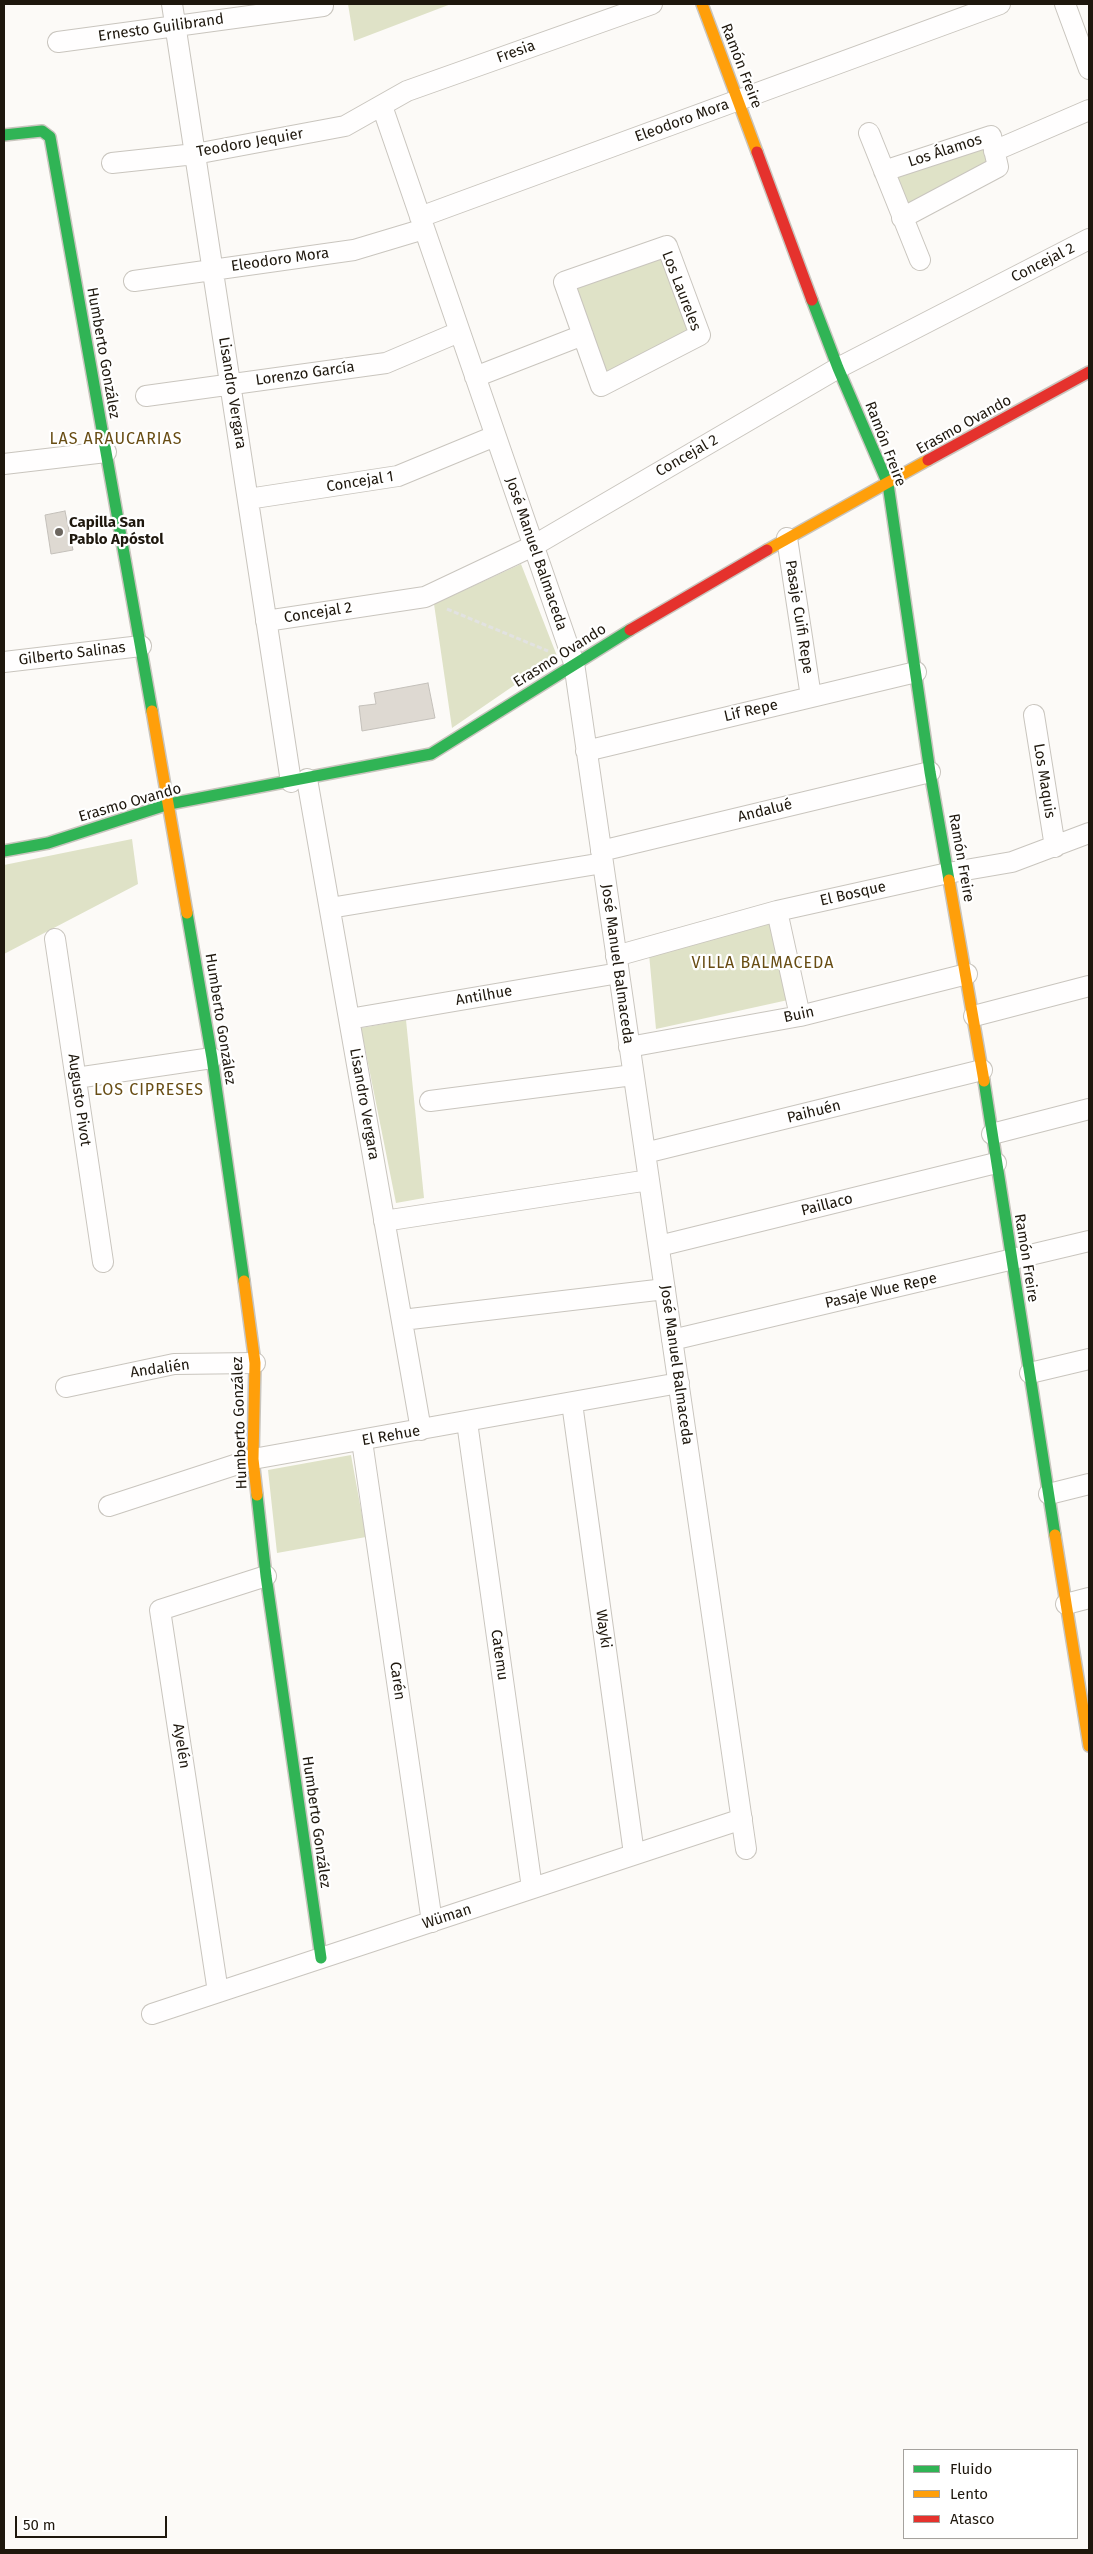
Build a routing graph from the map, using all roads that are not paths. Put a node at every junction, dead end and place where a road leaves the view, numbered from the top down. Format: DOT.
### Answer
graph roads {
  1 [pos="172,4"];
  2 [pos="652,4"];
  3 [pos="702,4"];
  4 [pos="1000,4"];
  5 [pos="1065,4"];
  6 [pos="323,6"];
  7 [pos="176,26"];
  8 [pos="58,42"];
  9 [pos="1089,69"];
  10 [pos="738,100"];
  11 [pos="382,106"];
  12 [pos="1089,110"];
  13 [pos="868,134"];
  14 [pos="4,135"];
  15 [pos="994,151"];
  16 [pos="195,154"];
  17 [pos="112,163"];
  18 [pos="884,171"];
  19 [pos="902,218"];
  20 [pos="422,223"];
  21 [pos="1089,239"];
  22 [pos="920,260"];
  23 [pos="213,270"];
  24 [pos="134,281"];
  25 [pos="459,332"];
  26 [pos="583,335"];
  27 [pos="838,368"];
  28 [pos="1089,372"];
  29 [pos="475,377"];
  30 [pos="230,385"];
  31 [pos="146,396"];
  32 [pos="495,436"];
  33 [pos="106,452"];
  34 [pos="4,464"];
  35 [pos="888,484"];
  36 [pos="248,499"];
  37 [pos="787,538"];
  38 [pos="533,546"];
  39 [pos="266,621"];
  40 [pos="141,646"];
  41 [pos="4,662"];
  42 [pos="574,664"];
  43 [pos="916,672"];
  44 [pos="811,696"];
  45 [pos="1034,715"];
  46 [pos="586,750"];
  47 [pos="930,772"];
  48 [pos="299,780"];
  49 [pos="169,804"];
  50 [pos="1089,833"];
  51 [pos="1055,847"];
  52 [pos="4,851"];
  53 [pos="602,857"];
  54 [pos="948,873"];
  55 [pos="330,908"];
  56 [pos="777,911"];
  57 [pos="55,939"];
  58 [pos="617,964"];
  59 [pos="967,974"];
  60 [pos="1089,986"];
  61 [pos="800,1016"];
  62 [pos="974,1016"];
  63 [pos="349,1019"];
  64 [pos="630,1047"];
  65 [pos="212,1058"];
  66 [pos="982,1070"];
  67 [pos="633,1074"];
  68 [pos="76,1078"];
  69 [pos="430,1101"];
  70 [pos="1089,1109"];
  71 [pos="992,1134"];
  72 [pos="645,1153"];
  73 [pos="996,1163"];
  74 [pos="649,1180"];
  75 [pos="384,1221"];
  76 [pos="1089,1241"];
  77 [pos="659,1246"];
  78 [pos="1011,1261"];
  79 [pos="103,1262"];
  80 [pos="665,1289"];
  81 [pos="402,1320"];
  82 [pos="672,1340"];
  83 [pos="1089,1359"];
  84 [pos="255,1364"];
  85 [pos="1030,1373"];
  86 [pos="679,1383"];
  87 [pos="66,1387"];
  88 [pos="572,1402"];
  89 [pos="467,1422"];
  90 [pos="421,1430"];
  91 [pos="362,1441"];
  92 [pos="253,1459"];
  93 [pos="1089,1484"];
  94 [pos="1049,1494"];
  95 [pos="109,1506"];
  96 [pos="266,1576"];
  97 [pos="1089,1598"];
  98 [pos="1066,1604"];
  99 [pos="1087,1714"];
  100 [pos="1089,1746"];
  101 [pos="742,1819"];
  102 [pos="746,1849"];
  103 [pos="634,1854"];
  104 [pos="532,1888"];
  105 [pos="432,1922"];
  106 [pos="321,1958"];
  107 [pos="218,1992"];
  108 [pos="152,2014"];
  1 -- 7 [label="street, Lisandro Vergara"];
  2 -- 11 [label="street, Fresia"];
  3 -- 10 [label="street, Ramón Freire"];
  4 -- 10 [label="street, Eleodoro Mora"];
  5 -- 9 [label="street"];
  6 -- 7 [label="street, Ernesto Guilibrand"];
  7 -- 8 [label="street, Ernesto Guilibrand"];
  7 -- 16 [label="street, Lisandro Vergara"];
  10 -- 20 [label="street, Eleodoro Mora"];
  10 -- 27 [label="street, Ramón Freire"];
  11 -- 16 [label="street, Teodoro Jequier"];
  11 -- 20 [label="street, José Manuel Balmaceda"];
  12 -- 15 [label="street, Los Álamos"];
  13 -- 18 [label="street"];
  14 -- 33 [label="street, Humberto González"];
  15 -- 18 [label="street, Los Álamos"];
  15 -- 19 [label="street, Los Álamos"];
  16 -- 17 [label="street, Teodoro Jequier"];
  16 -- 23 [label="street, Lisandro Vergara"];
  18 -- 19 [label="street"];
  19 -- 22 [label="street"];
  20 -- 23 [label="street, Eleodoro Mora"];
  20 -- 25 [label="street, José Manuel Balmaceda"];
  21 -- 27 [label="street, Concejal 2"];
  23 -- 24 [label="street, Eleodoro Mora"];
  23 -- 30 [label="street, Lisandro Vergara"];
  25 -- 29 [label="street, José Manuel Balmaceda"];
  25 -- 30 [label="street, Lorenzo García"];
  26 -- 26 [label="street, Los Laureles"];
  26 -- 29 [label="street"];
  27 -- 35 [label="street, Ramón Freire"];
  27 -- 38 [label="street, Concejal 2"];
  28 -- 35 [label="street, Erasmo Ovando"];
  29 -- 32 [label="street, José Manuel Balmaceda"];
  30 -- 31 [label="street, Lorenzo García"];
  30 -- 36 [label="street, Lisandro Vergara"];
  32 -- 36 [label="street, Concejal 1"];
  32 -- 38 [label="street, José Manuel Balmaceda"];
  33 -- 34 [label="street"];
  33 -- 40 [label="street, Humberto González"];
  35 -- 37 [label="street, Erasmo Ovando"];
  35 -- 43 [label="street, Ramón Freire"];
  36 -- 39 [label="street, Lisandro Vergara"];
  37 -- 42 [label="street, Erasmo Ovando"];
  37 -- 44 [label="street, Pasaje Cuifi Repe"];
  38 -- 39 [label="street, Concejal 2"];
  38 -- 42 [label="street, José Manuel Balmaceda"];
  39 -- 48 [label="street, Lisandro Vergara"];
  40 -- 41 [label="street, Gilberto Salinas"];
  40 -- 49 [label="street, Humberto González"];
  42 -- 46 [label="street, José Manuel Balmaceda"];
  42 -- 48 [label="street, Erasmo Ovando"];
  43 -- 44 [label="street, Lif Repe"];
  43 -- 47 [label="street, Ramón Freire"];
  44 -- 46 [label="street, Lif Repe"];
  45 -- 51 [label="street, Los Maquis"];
  46 -- 53 [label="street, José Manuel Balmaceda"];
  47 -- 53 [label="street, Andalué"];
  47 -- 54 [label="street, Ramón Freire"];
  48 -- 49 [label="street, Erasmo Ovando"];
  48 -- 55 [label="street, Lisandro Vergara"];
  49 -- 52 [label="street, Erasmo Ovando"];
  49 -- 65 [label="street, Humberto González"];
  50 -- 51 [label="street, El Bosque"];
  51 -- 54 [label="street, El Bosque"];
  53 -- 55 [label="street, Andalué"];
  53 -- 58 [label="street, José Manuel Balmaceda"];
  54 -- 56 [label="street, El Bosque"];
  54 -- 59 [label="street, Ramón Freire"];
  55 -- 63 [label="street, Lisandro Vergara"];
  56 -- 58 [label="street, El Bosque"];
  56 -- 61 [label="street"];
  57 -- 68 [label="street, Augusto Pivot"];
  58 -- 63 [label="street, Antilhue"];
  58 -- 64 [label="street, José Manuel Balmaceda"];
  59 -- 61 [label="street, Buin"];
  59 -- 62 [label="street, Ramón Freire"];
  60 -- 62 [label="street"];
  61 -- 64 [label="street, Buin"];
  62 -- 66 [label="street, Ramón Freire"];
  63 -- 75 [label="street, Lisandro Vergara"];
  64 -- 67 [label="street, José Manuel Balmaceda"];
  65 -- 68 [label="street"];
  65 -- 84 [label="street, Humberto González"];
  66 -- 71 [label="street, Ramón Freire"];
  66 -- 72 [label="street, Paihuén"];
  67 -- 69 [label="street"];
  67 -- 72 [label="street, José Manuel Balmaceda"];
  68 -- 79 [label="street, Augusto Pivot"];
  70 -- 71 [label="street"];
  71 -- 73 [label="street, Ramón Freire"];
  72 -- 74 [label="street, José Manuel Balmaceda"];
  73 -- 77 [label="street, Paillaco"];
  73 -- 78 [label="street, Ramón Freire"];
  74 -- 75 [label="street"];
  74 -- 77 [label="street, José Manuel Balmaceda"];
  75 -- 81 [label="street, Lisandro Vergara"];
  76 -- 78 [label="street, Pasaje Wue Repe"];
  77 -- 80 [label="street, José Manuel Balmaceda"];
  78 -- 82 [label="street, Pasaje Wue Repe"];
  78 -- 85 [label="street, Ramón Freire"];
  80 -- 81 [label="street"];
  80 -- 82 [label="street, José Manuel Balmaceda"];
  81 -- 90 [label="street, Lisandro Vergara"];
  82 -- 86 [label="street, José Manuel Balmaceda"];
  83 -- 85 [label="street"];
  84 -- 87 [label="street, Andalién"];
  84 -- 92 [label="street, Humberto González"];
  85 -- 94 [label="street, Ramón Freire"];
  86 -- 88 [label="street, El Rehue"];
  86 -- 101 [label="street, José Manuel Balmaceda"];
  88 -- 89 [label="street, El Rehue"];
  88 -- 103 [label="street, Wayki"];
  89 -- 90 [label="street, El Rehue"];
  89 -- 104 [label="street, Catemu"];
  90 -- 91 [label="street, El Rehue"];
  91 -- 92 [label="street, El Rehue"];
  91 -- 105 [label="street, Carén"];
  92 -- 95 [label="street, El Rehue"];
  92 -- 96 [label="street, Humberto González"];
  93 -- 94 [label="street"];
  94 -- 98 [label="street, Ramón Freire"];
  96 -- 106 [label="street, Humberto González"];
  96 -- 107 [label="street, Ayelén"];
  97 -- 98 [label="street"];
  98 -- 99 [label="street, Ramón Freire"];
  99 -- 100 [label="street, Ramón Freire"];
  101 -- 102 [label="street, José Manuel Balmaceda"];
  101 -- 103 [label="street, Wüman"];
  103 -- 104 [label="street, Wüman"];
  104 -- 105 [label="street, Wüman"];
  105 -- 106 [label="street, Wüman"];
  106 -- 107 [label="street, Wüman"];
  107 -- 108 [label="street, Wüman"];
}
